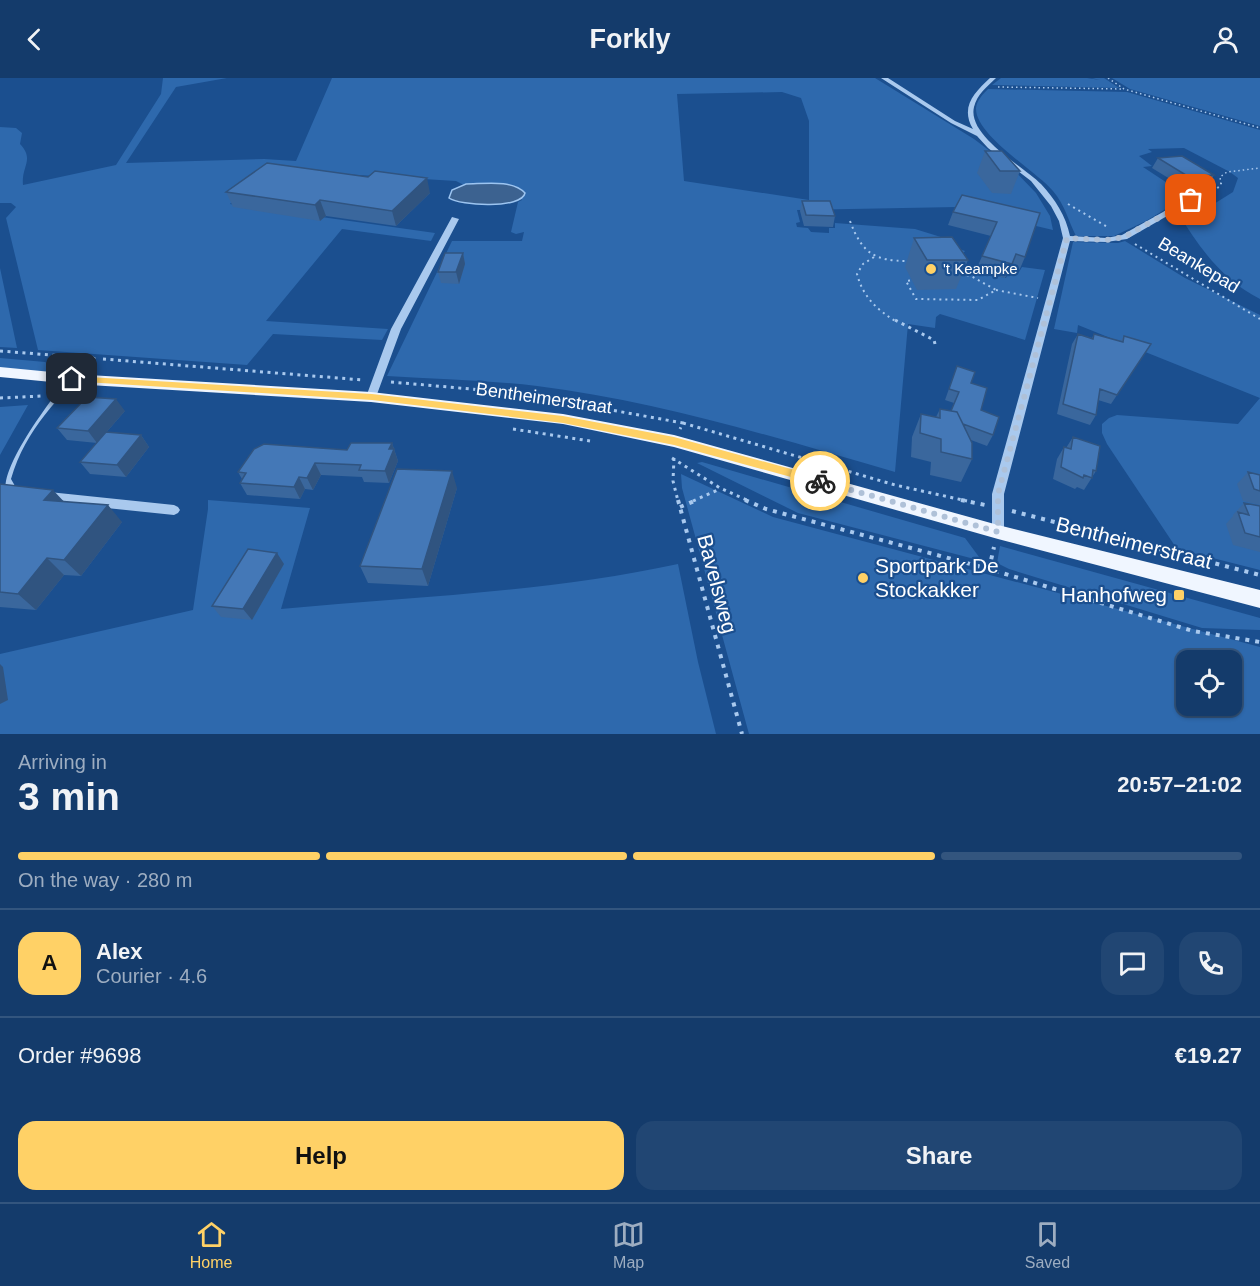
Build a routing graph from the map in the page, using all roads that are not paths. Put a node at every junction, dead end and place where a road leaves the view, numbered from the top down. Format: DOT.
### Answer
graph roads {
  1 [pos="884,78"];
  2 [pos="993,78"];
  3 [pos="978,134"];
  4 [pos="1191,200"];
  5 [pos="455,219"];
  6 [pos="1067,238"];
  7 [pos="91,358"];
  8 [pos="0,372"];
  9 [pos="72,379"];
  10 [pos="0,382"];
  11 [pos="372,397"];
  12 [pos="174,510"];
  13 [pos="998,532"];
  14 [pos="1260,599"];
  1 -- 3 [label="street"];
  2 -- 3 [label="street"];
  3 -- 6 [label="street"];
  4 -- 6 [label="street, Beankepad"];
  5 -- 11 [label="street"];
  6 -- 13 [label="street"];
  7 -- 9 [label="street"];
  8 -- 9 [label="main road, Bentheimerstraat"];
  9 -- 10 [label="main road, Bentheimerstraat"];
  9 -- 11 [label="main road, Bentheimerstraat"];
  9 -- 12 [label="street"];
  11 -- 13 [label="main road, Bentheimerstraat"];
  13 -- 14 [label="main road, Bentheimerstraat"];
}
